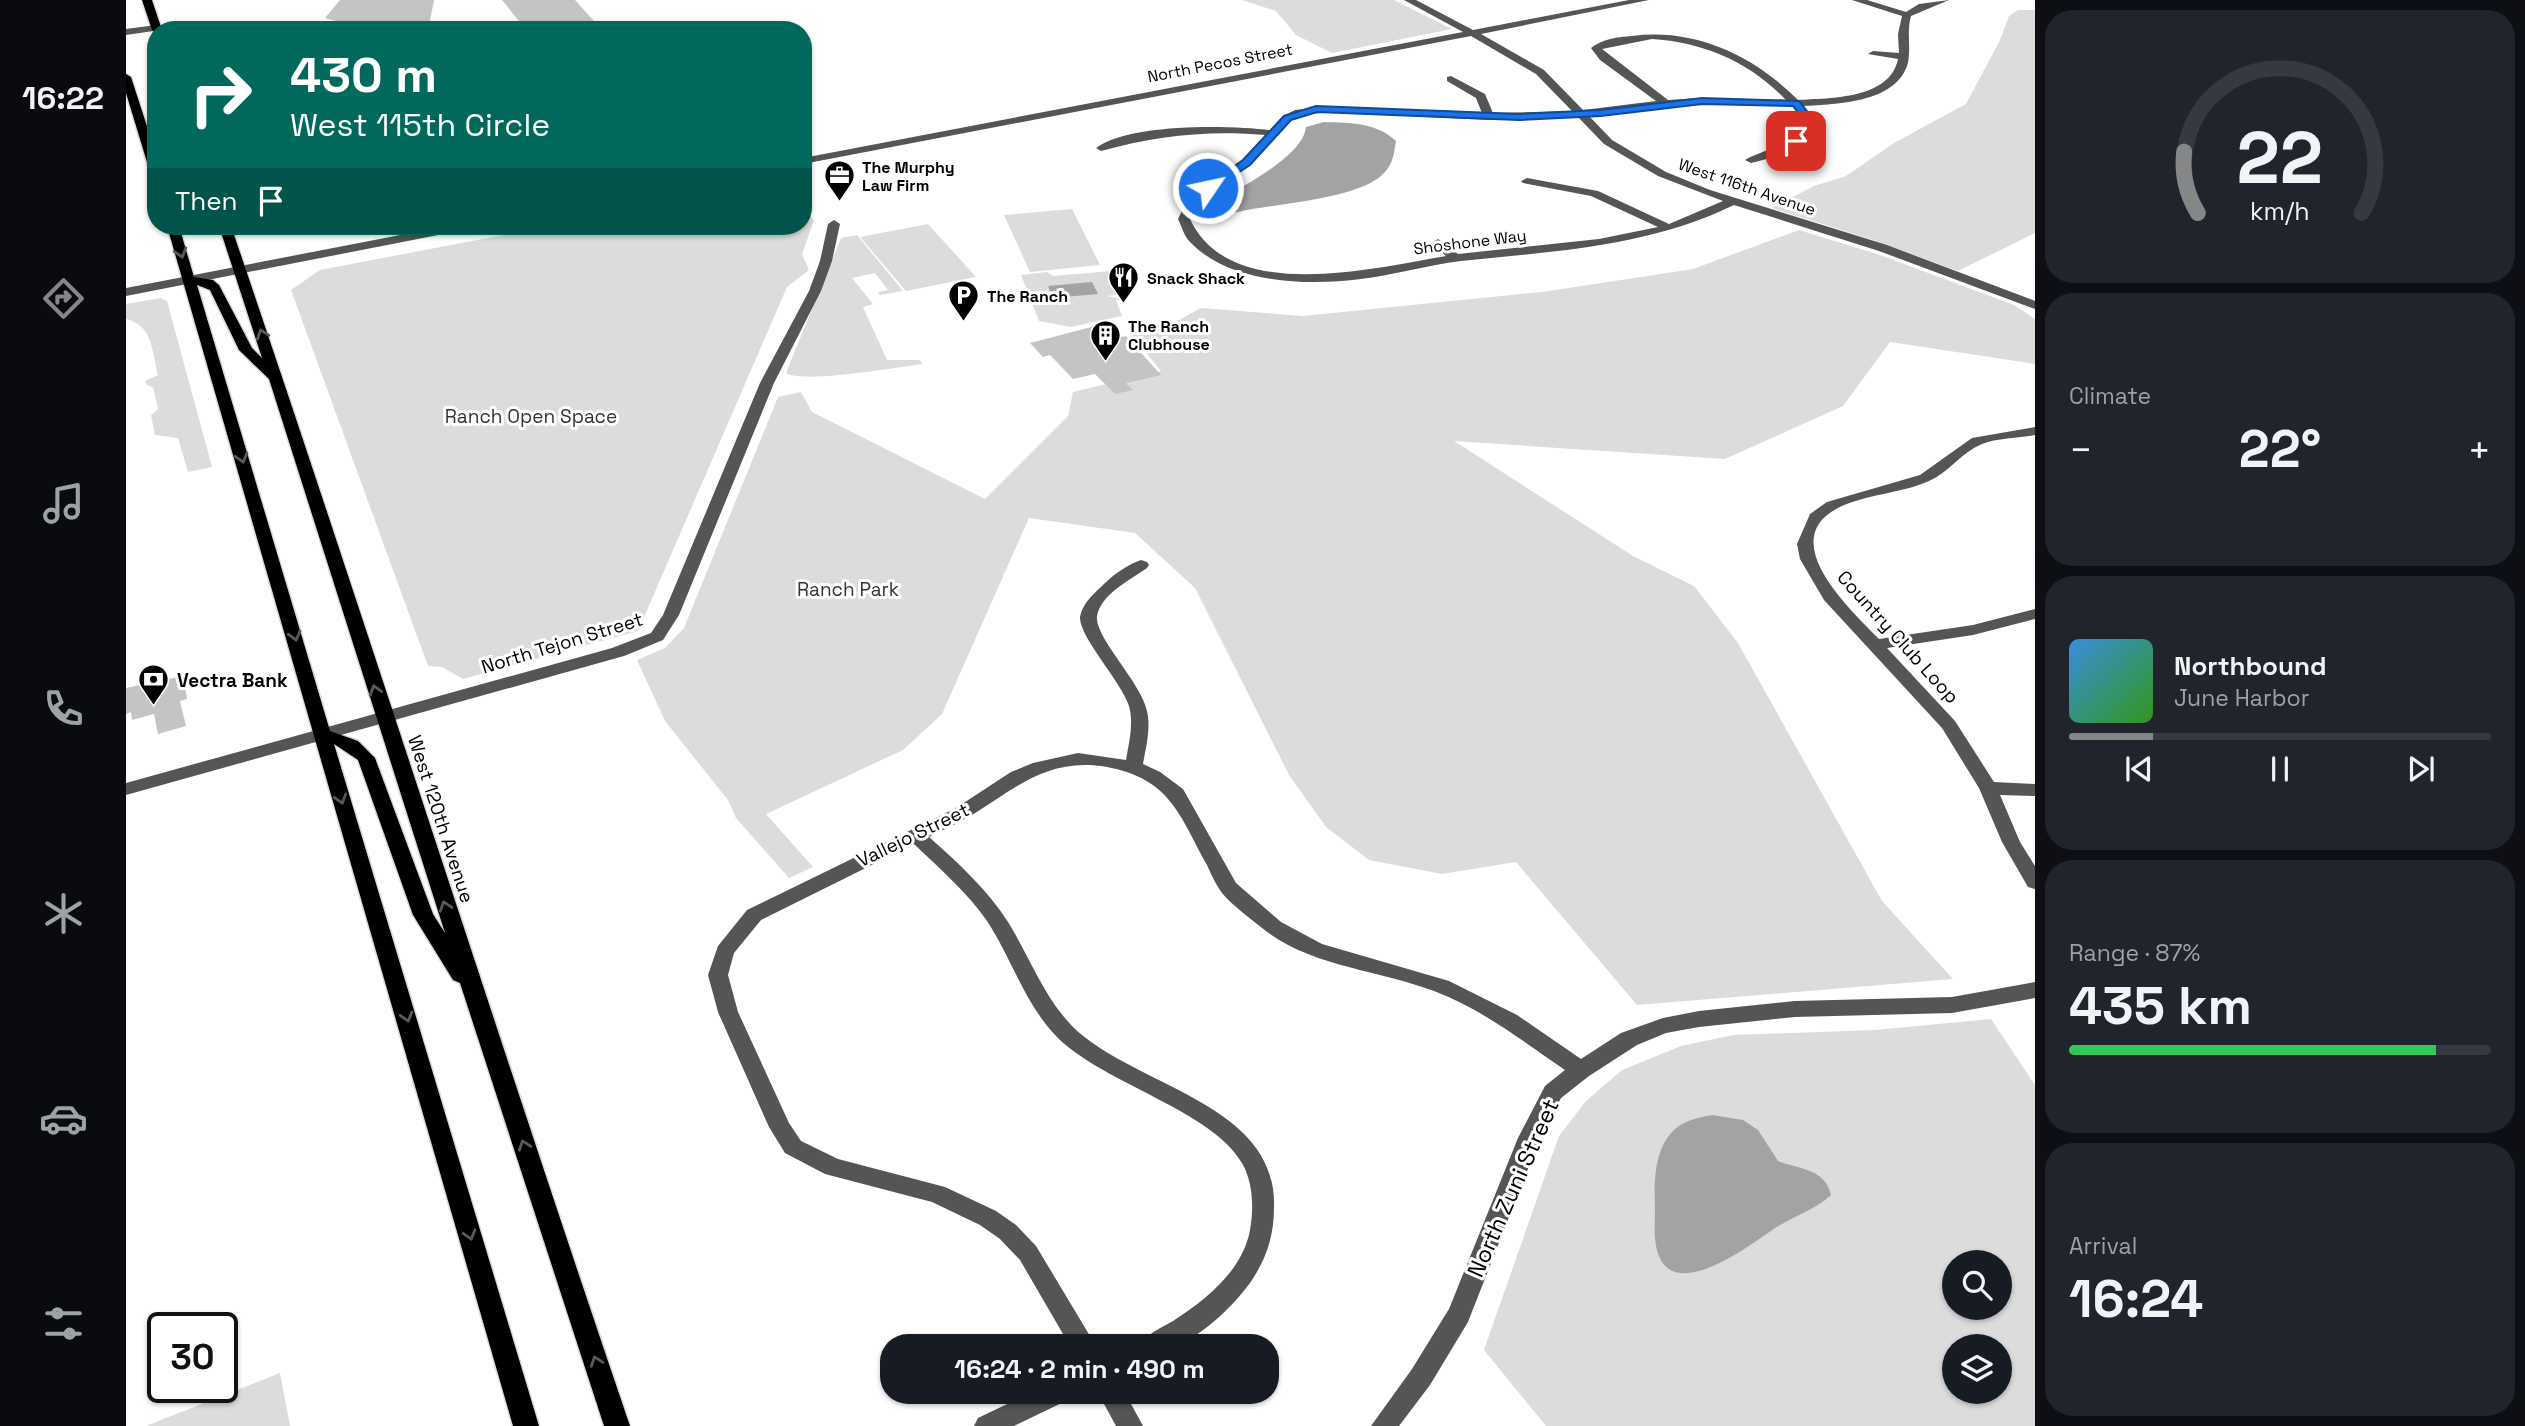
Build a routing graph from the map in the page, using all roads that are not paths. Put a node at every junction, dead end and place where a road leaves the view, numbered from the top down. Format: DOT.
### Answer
graph roads {
  1 [pos="147,0"];
  2 [pos="1409,0"];
  3 [pos="1644,0"];
  4 [pos="1857,0"];
  5 [pos="1944,0"];
  6 [pos="1907,15"];
  7 [pos="154,21"];
  8 [pos="147,30"];
  9 [pos="126,32"];
  10 [pos="1474,33"];
  11 [pos="1581,48"];
  12 [pos="1596,49"];
  13 [pos="1873,54"];
  14 [pos="1904,56"];
  15 [pos="126,77"];
  16 [pos="1451,79"];
  17 [pos="1795,103"];
  18 [pos="1666,104"];
  19 [pos="1580,114"];
  20 [pos="1489,117"];
  21 [pos="1273,133"];
  22 [pos="147,144"];
  23 [pos="1101,148"];
  24 [pos="812,159"];
  25 [pos="1751,160"];
  26 [pos="1527,181"];
  27 [pos="1733,201"];
  28 [pos="834,224"];
  29 [pos="1670,228"];
  30 [pos="176,235"];
  31 [pos="228,235"];
  32 [pos="417,235"];
  33 [pos="1438,243"];
  34 [pos="1455,258"];
  35 [pos="1282,260"];
  36 [pos="240,269"];
  37 [pos="1268,273"];
  38 [pos="189,280"];
  39 [pos="126,292"];
  40 [pos="2035,305"];
  41 [pos="278,380"];
  42 [pos="2035,431"];
  43 [pos="1142,565"];
  44 [pos="2035,614"];
  45 [pos="1874,645"];
  46 [pos="384,717"];
  47 [pos="321,734"];
  48 [pos="1133,767"];
  49 [pos="1988,788"];
  50 [pos="126,789"];
  51 [pos="2035,790"];
  52 [pos="916,835"];
  53 [pos="2035,882"];
  54 [pos="2035,990"];
  55 [pos="476,1000"];
  56 [pos="1581,1070"];
  57 [pos="1077,1334"];
  58 [pos="1173,1334"];
  59 [pos="1034,1404"];
  60 [pos="1117,1404"];
  61 [pos="526,1426"];
  62 [pos="617,1426"];
  63 [pos="987,1426"];
  64 [pos="1130,1426"];
  65 [pos="1384,1426"];
  1 -- 7 [label="main road"];
  2 -- 10 [label="street, West 116th Avenue"];
  3 -- 10 [label="street, North Pecos Street"];
  4 -- 6 [label="street"];
  5 -- 6 [label="street"];
  6 -- 14 [label="street"];
  8 -- 9 [label="street"];
  10 -- 19 [label="street, West 116th Avenue"];
  10 -- 24 [label="street, North Pecos Street"];
  11 -- 12 [label="street"];
  12 -- 17 [label="street"];
  12 -- 18 [label="street"];
  13 -- 14 [label="street"];
  14 -- 17 [label="street"];
  15 -- 22 [label="main road"];
  16 -- 20 [label="street"];
  17 -- 18 [label="street"];
  17 -- 25 [label="street"];
  18 -- 19 [label="street"];
  19 -- 20 [label="street"];
  19 -- 27 [label="street, West 116th Avenue"];
  20 -- 21 [label="street"];
  21 -- 23 [label="street"];
  21 -- 37 [label="street, Shoshone Way"];
  26 -- 29 [label="street"];
  27 -- 29 [label="street, Shoshone Way"];
  27 -- 40 [label="street, West 116th Avenue"];
  28 -- 46 [label="street, North Tejon Street"];
  29 -- 34 [label="street, Shoshone Way"];
  30 -- 38 [label="main road, one-way"];
  31 -- 36 [label="main road, West 120th Avenue"];
  32 -- 36 [label="street"];
  33 -- 34 [label="street"];
  34 -- 37 [label="street, Shoshone Way"];
  35 -- 37 [label="street"];
  36 -- 38 [label="street"];
  41 -- 36 [label="main road, West 120th Avenue, one-way"];
  38 -- 39 [label="street"];
  38 -- 41 [label="main road"];
  38 -- 47 [label="main road, one-way"];
  46 -- 41 [label="main road, West 120th Avenue, one-way"];
  42 -- 45 [label="street, Country Club Loop"];
  43 -- 48 [label="street"];
  44 -- 45 [label="street"];
  45 -- 49 [label="street, Country Club Loop"];
  46 -- 47 [label="street, North Tejon Street"];
  55 -- 46 [label="main road, West 120th Avenue, one-way"];
  47 -- 50 [label="street, North Tejon Street"];
  47 -- 55 [label="main road"];
  47 -- 61 [label="main road, one-way"];
  48 -- 52 [label="street, Vallejo Street"];
  48 -- 56 [label="street, Vallejo Street"];
  49 -- 51 [label="street"];
  49 -- 53 [label="street, Country Club Loop"];
  52 -- 57 [label="street, Vallejo Street"];
  52 -- 58 [label="street"];
  54 -- 56 [label="street, North Zuni Street"];
  62 -- 55 [label="main road, West 120th Avenue, one-way"];
  56 -- 65 [label="street, North Zuni Street"];
  59 -- 63 [label="street"];
  60 -- 64 [label="street"];
}
